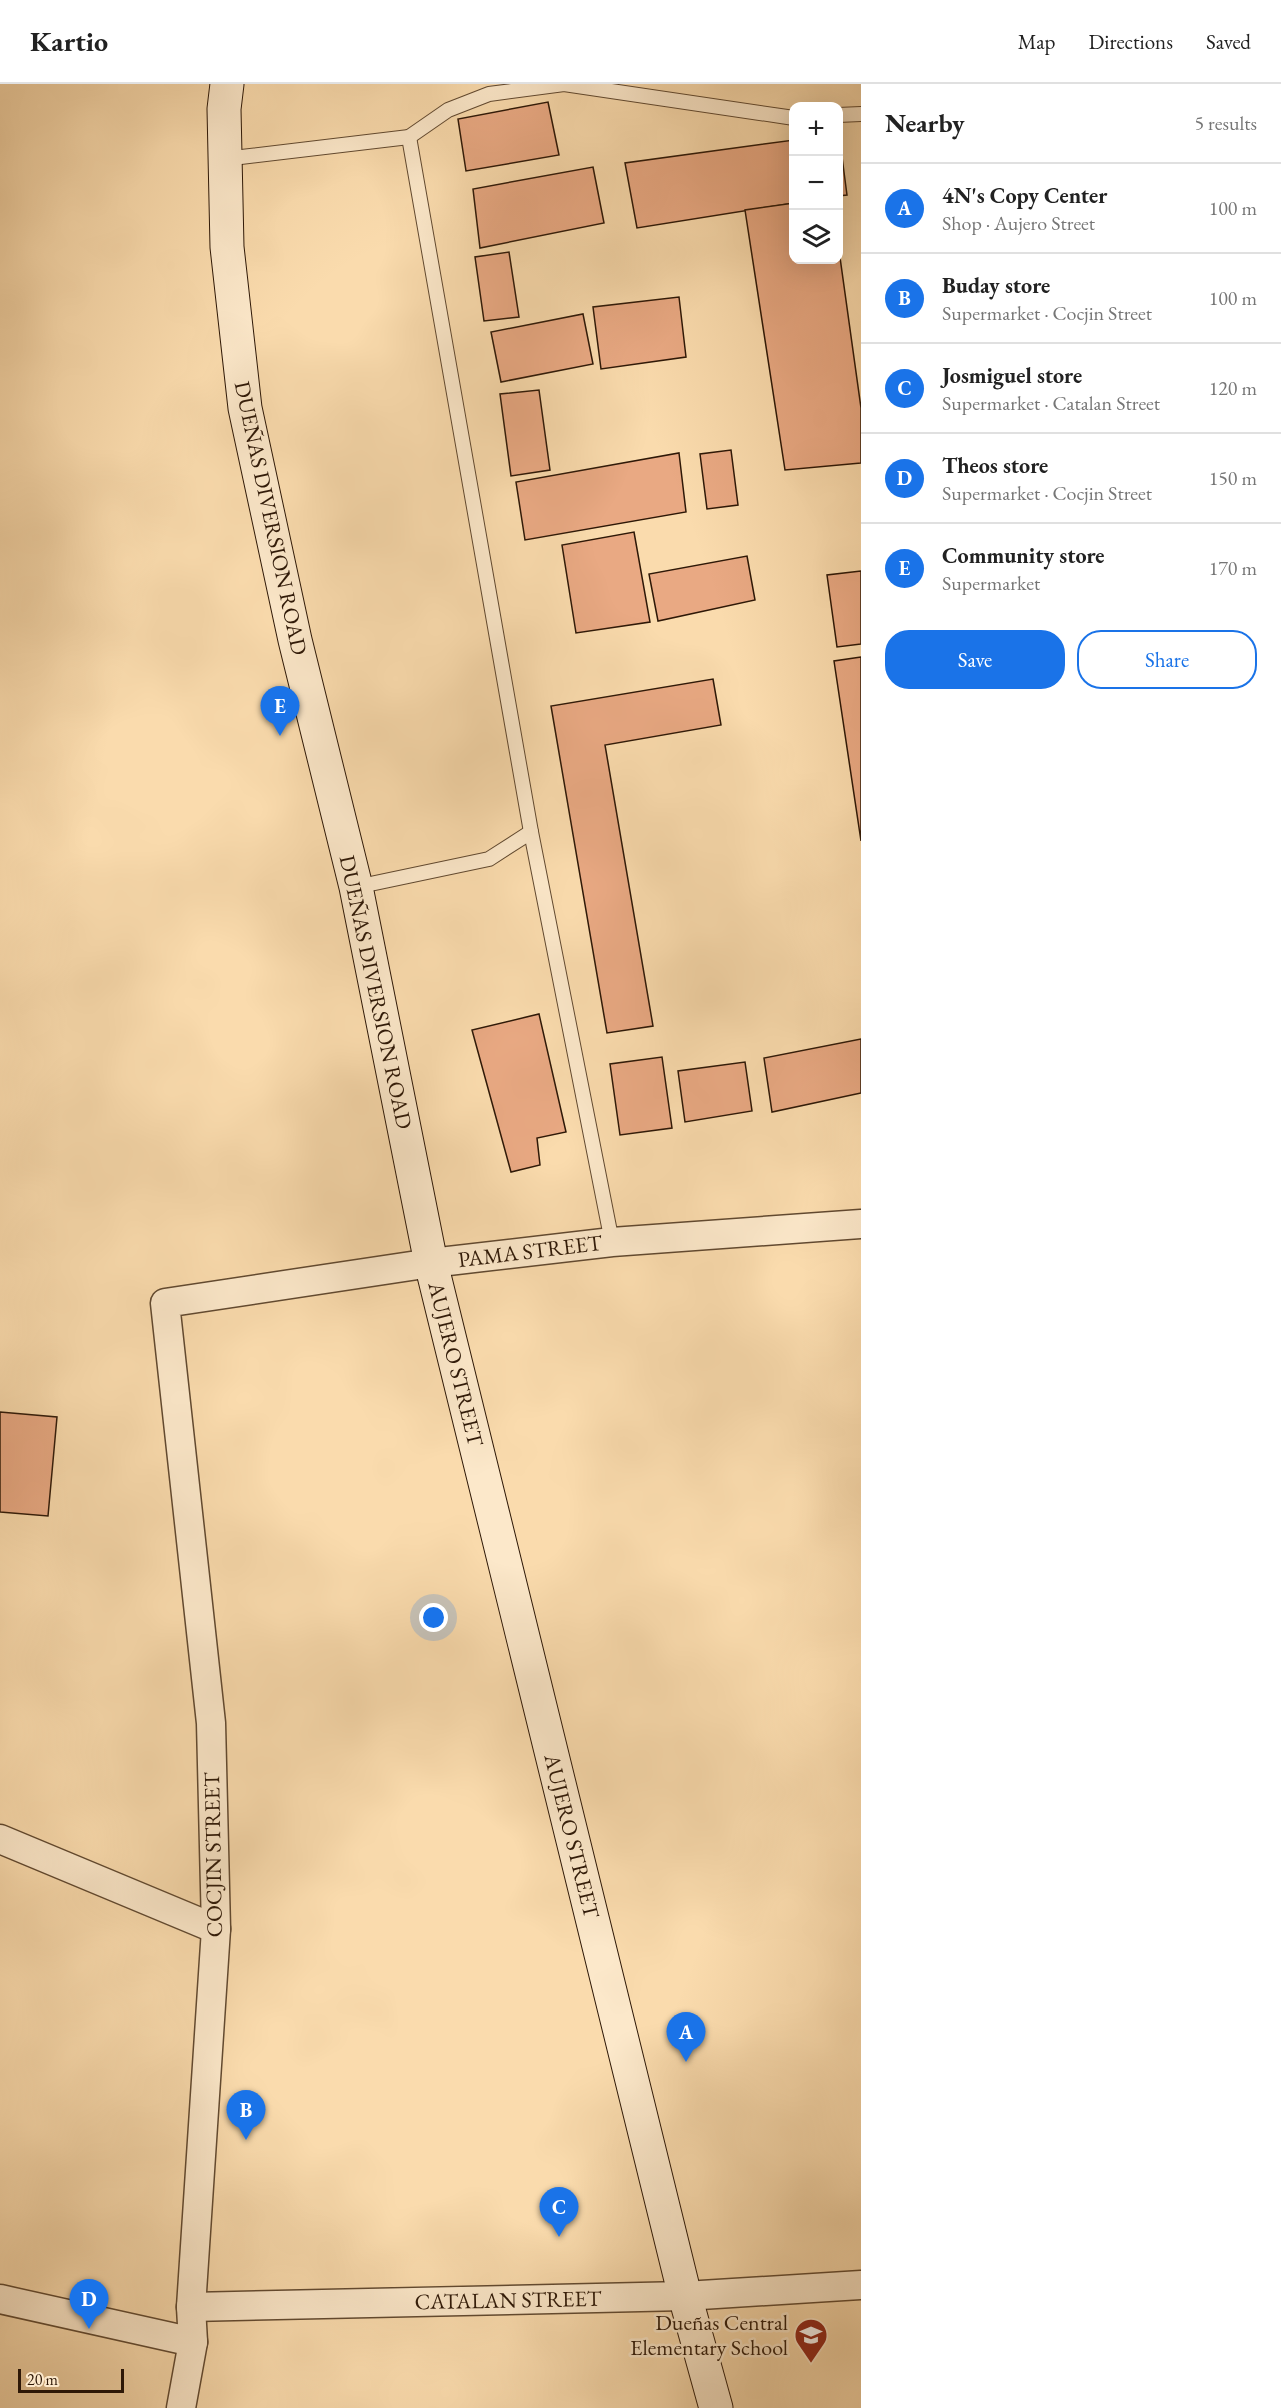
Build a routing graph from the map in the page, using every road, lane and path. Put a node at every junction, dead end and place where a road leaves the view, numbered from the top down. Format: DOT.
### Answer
graph roads {
  1 [pos="227,84"];
  2 [pos="861,114"];
  3 [pos="843,115"];
  4 [pos="789,117"];
  5 [pos="409,137"];
  6 [pos="224,159"];
  7 [pos="531,832"];
  8 [pos="356,887"];
  9 [pos="861,1224"];
  10 [pos="612,1242"];
  11 [pos="431,1263"];
  12 [pos="165,1303"];
  13 [pos="0,1839"];
  14 [pos="216,1929"];
  15 [pos="861,2285"];
  16 [pos="685,2296"];
  17 [pos="0,2299"];
  18 [pos="191,2307"];
  19 [pos="193,2342"];
  20 [pos="181,2408"];
  21 [pos="716,2408"];
  1 -- 6 [label="main road, DUEÑAS DIVERSION ROAD"];
  2 -- 3 [label="lane"];
  4 -- 5 [label="lane"];
  5 -- 6 [label="lane"];
  5 -- 7 [label="lane"];
  6 -- 8 [label="main road, DUEÑAS DIVERSION ROAD"];
  7 -- 8 [label="lane"];
  7 -- 10 [label="lane"];
  8 -- 11 [label="main road, DUEÑAS DIVERSION ROAD"];
  9 -- 10 [label="street, PAMA STREET"];
  10 -- 11 [label="street, PAMA STREET"];
  11 -- 12 [label="street, PAMA STREET"];
  11 -- 16 [label="main road, AUJERO STREET"];
  12 -- 14 [label="street, COCJIN STREET"];
  13 -- 14 [label="street"];
  14 -- 18 [label="street, COCJIN STREET"];
  15 -- 16 [label="street, CATALAN STREET"];
  16 -- 18 [label="street, CATALAN STREET"];
  16 -- 21 [label="main road, AUJERO STREET"];
  17 -- 19 [label="street"];
  18 -- 19 [label="street, COCJIN STREET"];
  19 -- 20 [label="street, COCJIN STREET"];
}
